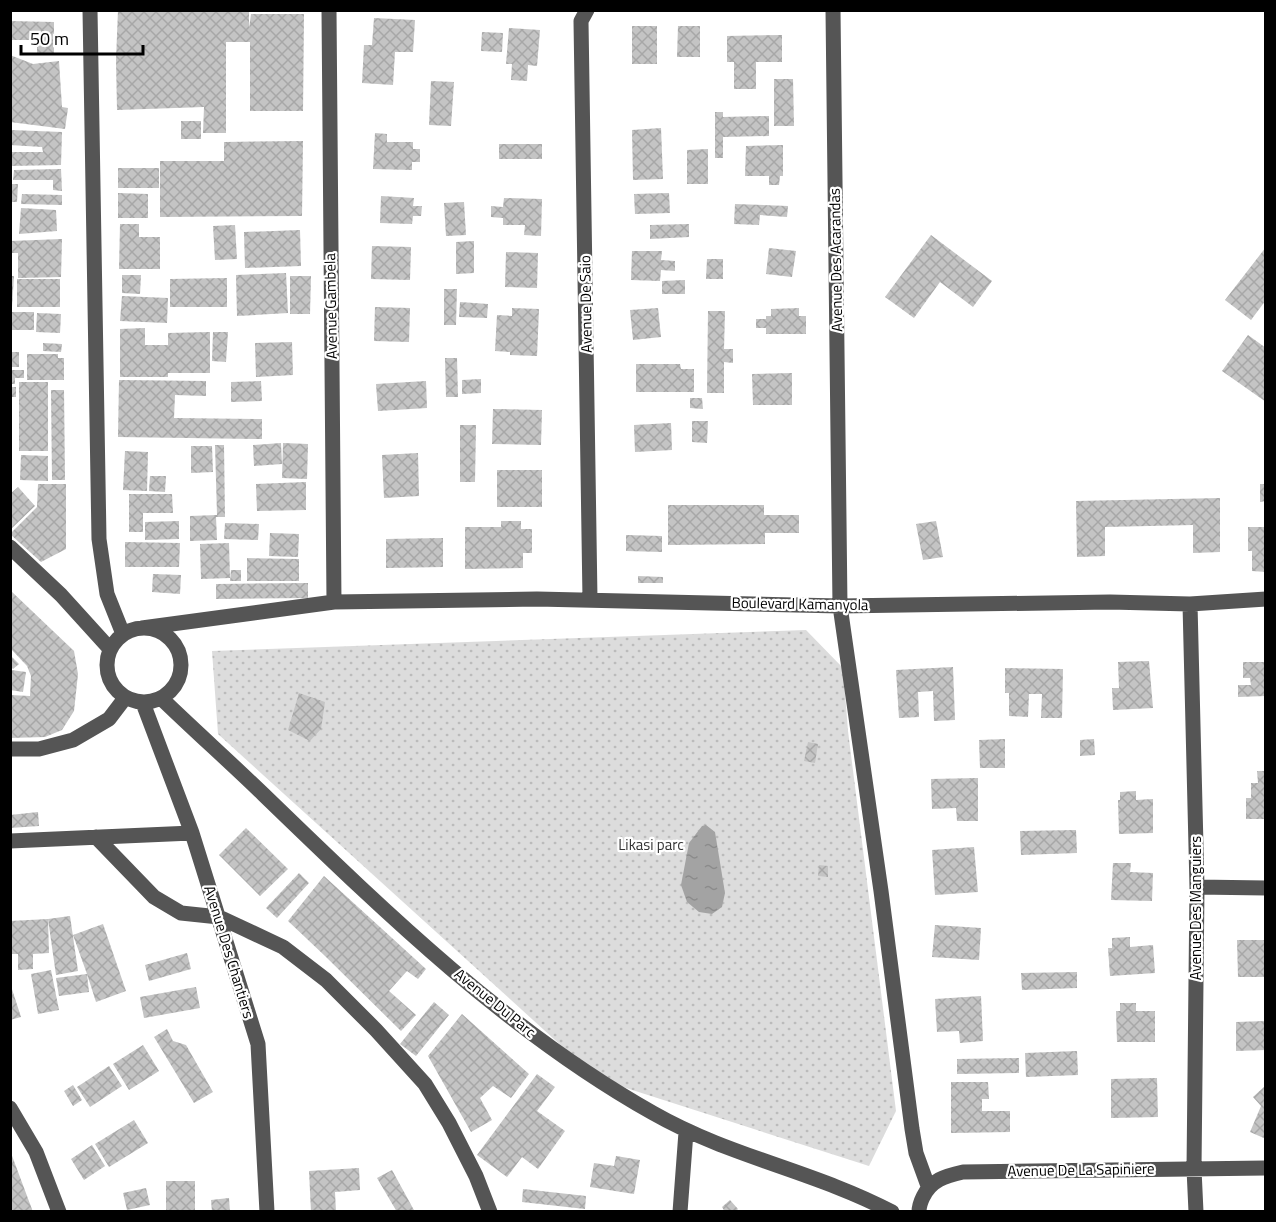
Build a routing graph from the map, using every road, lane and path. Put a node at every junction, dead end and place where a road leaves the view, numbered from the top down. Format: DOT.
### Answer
graph roads {
  1 [pos="90,10"];
  2 [pos="329,10"];
  3 [pos="833,10"];
  4 [pos="581,14"];
  5 [pos="10,547"];
  6 [pos="590,599"];
  7 [pos="1266,599"];
  8 [pos="334,602"];
  9 [pos="1190,604"];
  10 [pos="840,606"];
  11 [pos="142,628"];
  12 [pos="123,634"];
  13 [pos="110,649"];
  14 [pos="125,698"];
  15 [pos="161,698"];
  16 [pos="143,703"];
  17 [pos="10,749"];
  18 [pos="192,833"];
  19 [pos="96,837"];
  20 [pos="10,841"];
  21 [pos="1197,887"];
  22 [pos="1266,888"];
  23 [pos="219,917"];
  24 [pos="10,1108"];
  25 [pos="686,1132"];
  26 [pos="1266,1168"];
  27 [pos="1194,1169"];
  28 [pos="928,1186"];
  29 [pos="59,1212"];
  30 [pos="267,1212"];
  31 [pos="490,1212"];
  32 [pos="680,1212"];
  33 [pos="892,1212"];
  34 [pos="919,1212"];
  35 [pos="1196,1212"];
  1 -- 12 [label="street"];
  2 -- 8 [label="street, Avenue Gambela"];
  3 -- 10 [label="street, Avenue Des Acarandas"];
  4 -- 6 [label="street, Avenue De Saio"];
  5 -- 13 [label="street"];
  6 -- 8 [label="street, Boulevard Kamanyola"];
  6 -- 10 [label="street, Boulevard Kamanyola"];
  7 -- 9 [label="street, Boulevard Kamanyola"];
  8 -- 11 [label="street, Boulevard Kamanyola"];
  9 -- 10 [label="street, Boulevard Kamanyola"];
  9 -- 21 [label="street, Avenue Des Manguiers"];
  10 -- 28 [label="street, Avenue Des Acarandas"];
  11 -- 12 [label="street"];
  11 -- 15 [label="street"];
  12 -- 13 [label="street"];
  13 -- 14 [label="street"];
  14 -- 16 [label="street"];
  14 -- 17 [label="street"];
  15 -- 16 [label="street"];
  15 -- 25 [label="street, Avenue Du Parc"];
  16 -- 18 [label="street, Avenue Des Chantiers"];
  18 -- 19 [label="street"];
  18 -- 23 [label="street, Avenue Des Chantiers"];
  19 -- 20 [label="street"];
  19 -- 23 [label="street"];
  21 -- 22 [label="street"];
  21 -- 27 [label="street, Avenue Des Manguiers"];
  23 -- 30 [label="street, Avenue Des Chantiers"];
  23 -- 31 [label="street"];
  24 -- 29 [label="street"];
  25 -- 32 [label="street"];
  25 -- 33 [label="street, Avenue Du Parc"];
  26 -- 27 [label="street, Avenue De La Sapiniere"];
  27 -- 28 [label="street, Avenue De La Sapiniere"];
  27 -- 35 [label="street, Avenue Des Manguiers"];
  28 -- 34 [label="street"];
}
